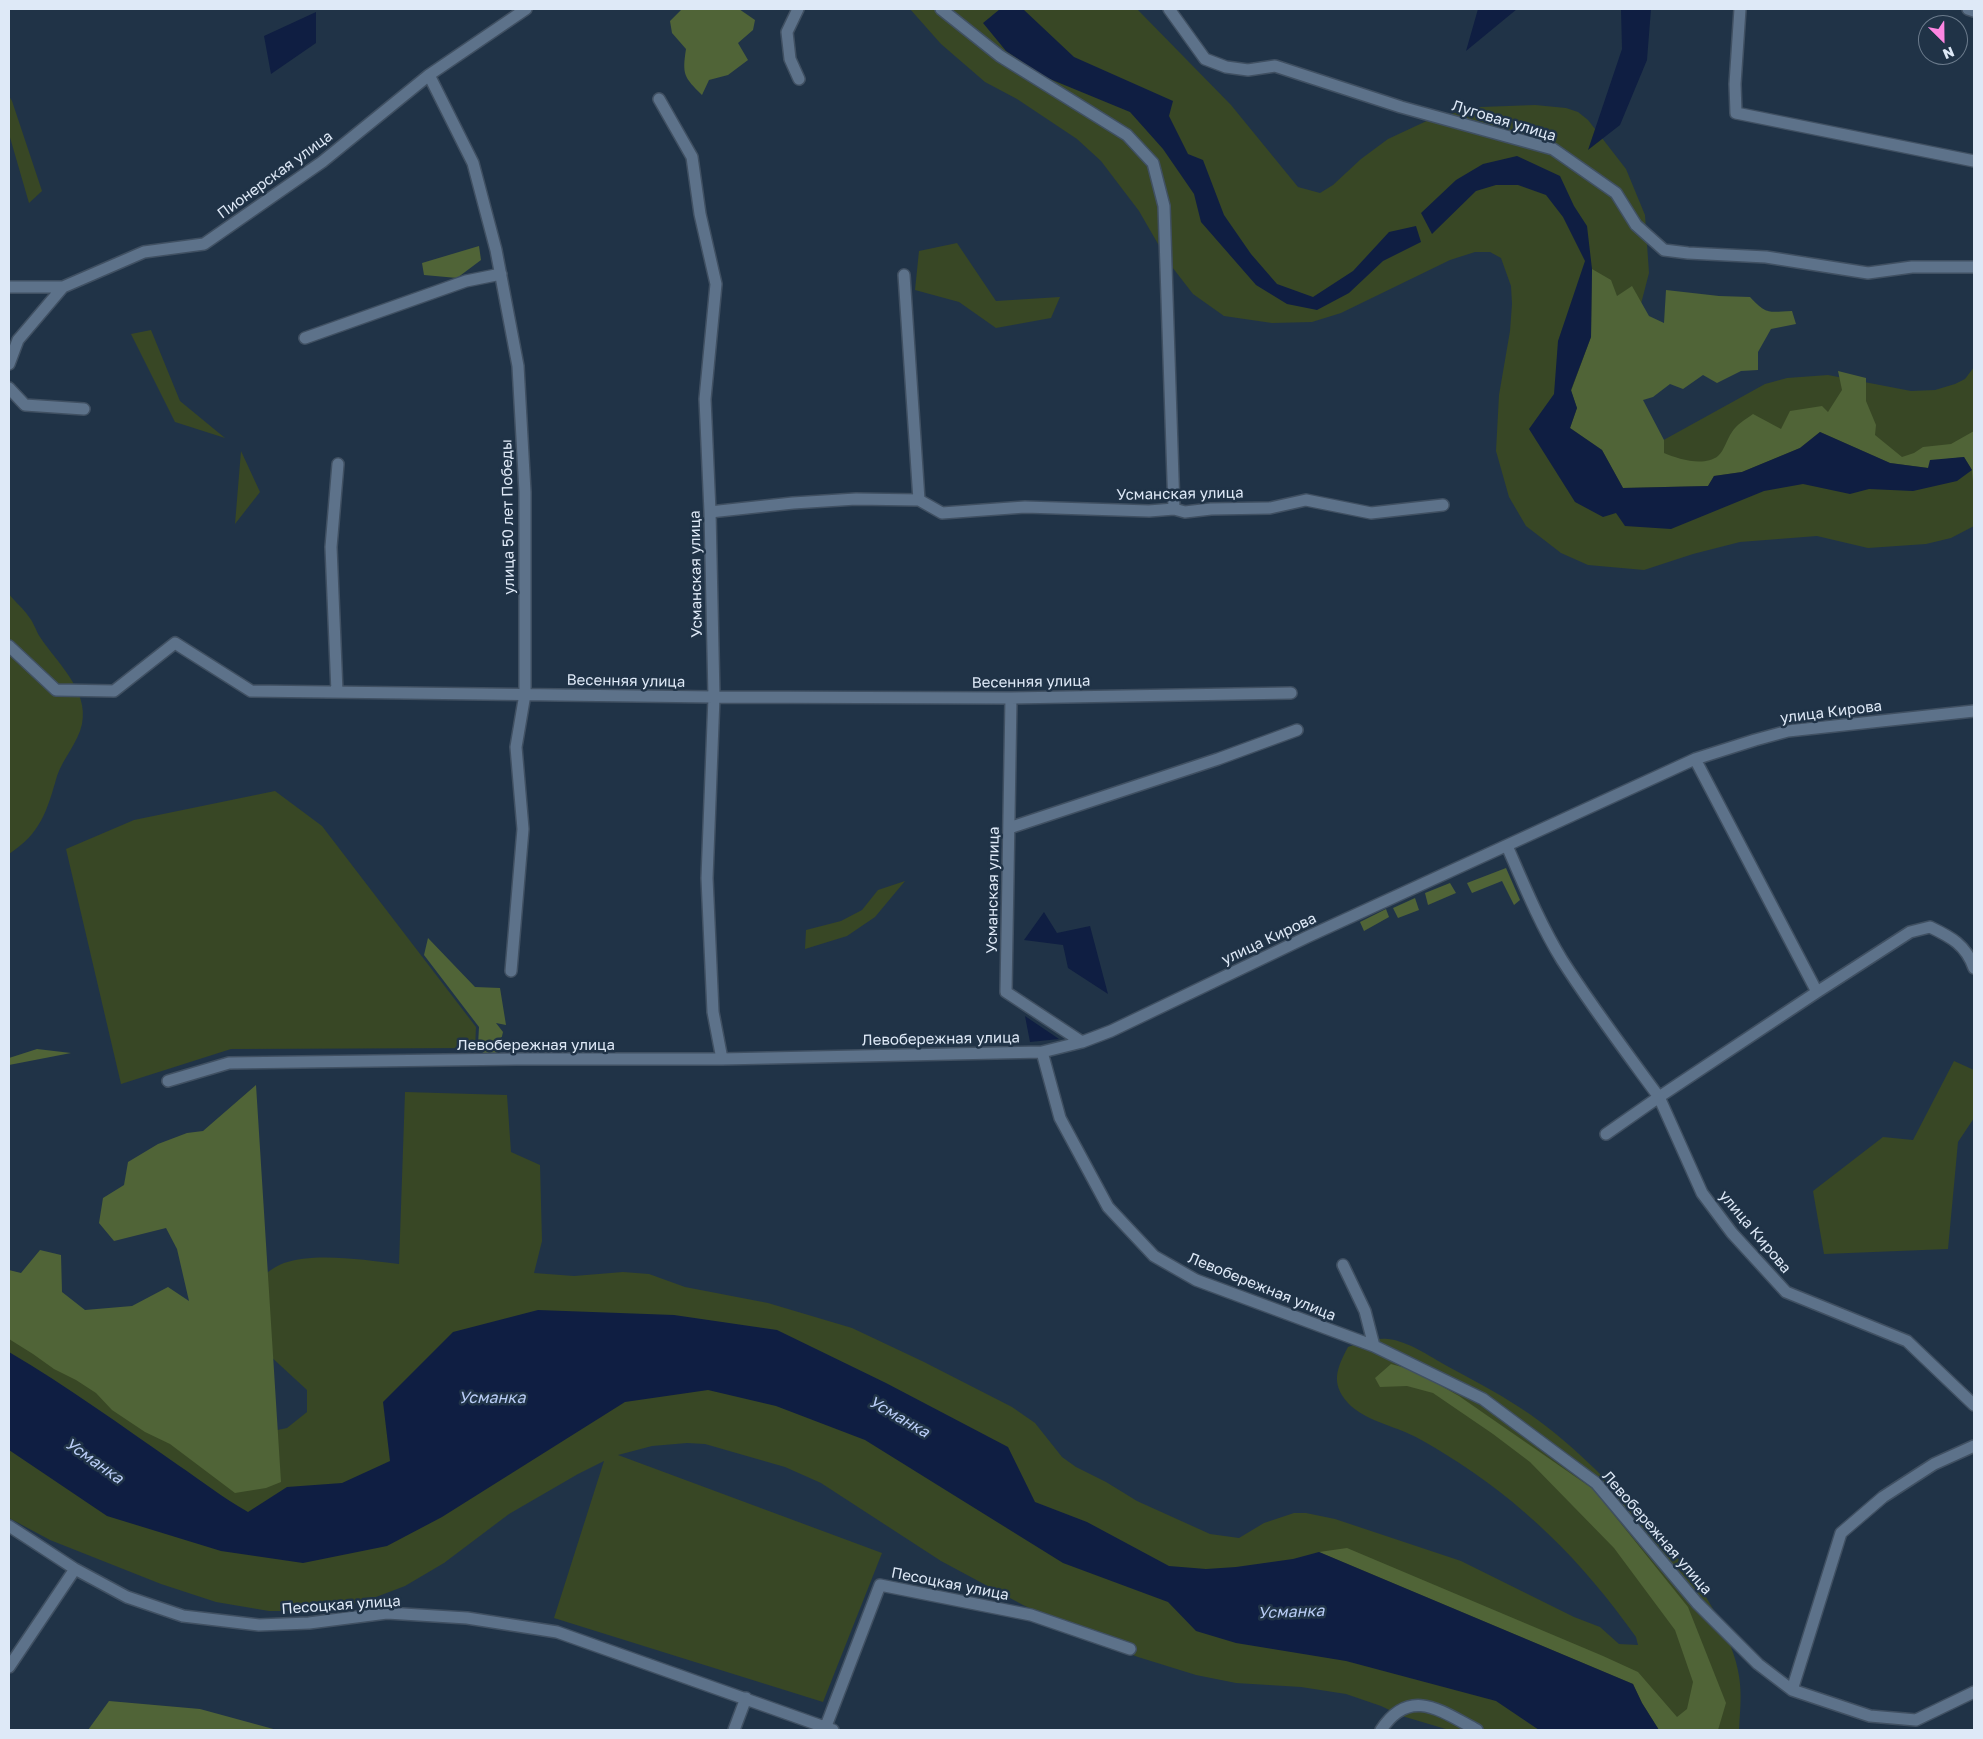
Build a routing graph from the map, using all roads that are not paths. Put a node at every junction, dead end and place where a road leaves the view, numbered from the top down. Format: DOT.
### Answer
graph roads {
  1 [pos="526,9"];
  2 [pos="798,9"];
  3 [pos="941,9"];
  4 [pos="1169,9"];
  5 [pos="1740,9"];
  6 [pos="1968,9"];
  7 [pos="1974,11"];
  8 [pos="429,76"];
  9 [pos="799,80"];
  10 [pos="658,99"];
  11 [pos="1974,161"];
  12 [pos="1974,267"];
  13 [pos="501,274"];
  14 [pos="904,275"];
  15 [pos="9,287"];
  16 [pos="63,287"];
  17 [pos="305,338"];
  18 [pos="9,364"];
  19 [pos="9,388"];
  20 [pos="84,409"];
  21 [pos="338,464"];
  22 [pos="919,500"];
  23 [pos="1443,505"];
  24 [pos="1174,510"];
  25 [pos="710,512"];
  26 [pos="9,646"];
  27 [pos="337,692"];
  28 [pos="1291,693"];
  29 [pos="525,694"];
  30 [pos="714,697"];
  31 [pos="1011,698"];
  32 [pos="1974,711"];
  33 [pos="1297,730"];
  34 [pos="1695,759"];
  35 [pos="1009,828"];
  36 [pos="1507,846"];
  37 [pos="1974,968"];
  38 [pos="511,971"];
  39 [pos="1816,992"];
  40 [pos="1082,1042"];
  41 [pos="1042,1052"];
  42 [pos="722,1059"];
  43 [pos="168,1081"];
  44 [pos="1659,1097"];
  45 [pos="1606,1134"];
  46 [pos="1343,1265"];
  47 [pos="1374,1346"];
  48 [pos="1974,1405"];
  49 [pos="1974,1446"];
  50 [pos="9,1526"];
  51 [pos="75,1569"];
  52 [pos="1130,1649"];
  53 [pos="9,1667"];
  54 [pos="1792,1690"];
  55 [pos="1974,1692"];
  56 [pos="746,1698"];
  57 [pos="829,1728"];
  58 [pos="734,1730"];
  59 [pos="1381,1730"];
  60 [pos="1477,1730"];
  1 -- 8 [label="street, Пионерская улица"];
  2 -- 9 [label="street"];
  3 -- 24 [label="street"];
  4 -- 12 [label="street, Луговая улица"];
  5 -- 11 [label="street"];
  6 -- 7 [label="street"];
  8 -- 13 [label="street, улица 50 лет Победы"];
  8 -- 16 [label="street, Пионерская улица"];
  10 -- 25 [label="street, Усманская улица"];
  13 -- 17 [label="street"];
  13 -- 29 [label="street, улица 50 лет Победы"];
  14 -- 22 [label="street"];
  15 -- 16 [label="street, Пионерская улица"];
  16 -- 18 [label="street"];
  19 -- 20 [label="street"];
  21 -- 27 [label="street"];
  22 -- 24 [label="street, Усманская улица"];
  22 -- 25 [label="street"];
  23 -- 24 [label="street, Усманская улица"];
  25 -- 30 [label="street, Усманская улица"];
  26 -- 27 [label="street, Весенняя улица"];
  27 -- 29 [label="street, Весенняя улица"];
  28 -- 31 [label="street, Весенняя улица"];
  29 -- 30 [label="street, Весенняя улица"];
  29 -- 38 [label="street, улица 50 лет Победы"];
  30 -- 31 [label="street, Весенняя улица"];
  30 -- 42 [label="street, Усманская улица"];
  31 -- 35 [label="street, Усманская улица"];
  32 -- 34 [label="street, улица Кирова"];
  33 -- 35 [label="street"];
  34 -- 36 [label="street, улица Кирова"];
  34 -- 39 [label="street"];
  35 -- 40 [label="street, Усманская улица"];
  36 -- 40 [label="street, улица Кирова"];
  36 -- 44 [label="street, улица Кирова"];
  37 -- 39 [label="street"];
  39 -- 44 [label="street"];
  40 -- 41 [label="street, улица Кирова"];
  41 -- 42 [label="street, Левобережная улица"];
  41 -- 47 [label="street, Левобережная улица"];
  42 -- 43 [label="street, Левобережная улица"];
  44 -- 45 [label="street"];
  44 -- 48 [label="street, улица Кирова"];
  46 -- 47 [label="street"];
  47 -- 54 [label="street, Левобережная улица"];
  49 -- 54 [label="street"];
  50 -- 51 [label="street, Песоцкая улица"];
  51 -- 53 [label="street"];
  51 -- 56 [label="street, Песоцкая улица"];
  52 -- 57 [label="street, Песоцкая улица"];
  54 -- 55 [label="street, Левобережная улица"];
  56 -- 57 [label="street, Песоцкая улица"];
  56 -- 58 [label="street"];
  59 -- 60 [label="street"];
}
